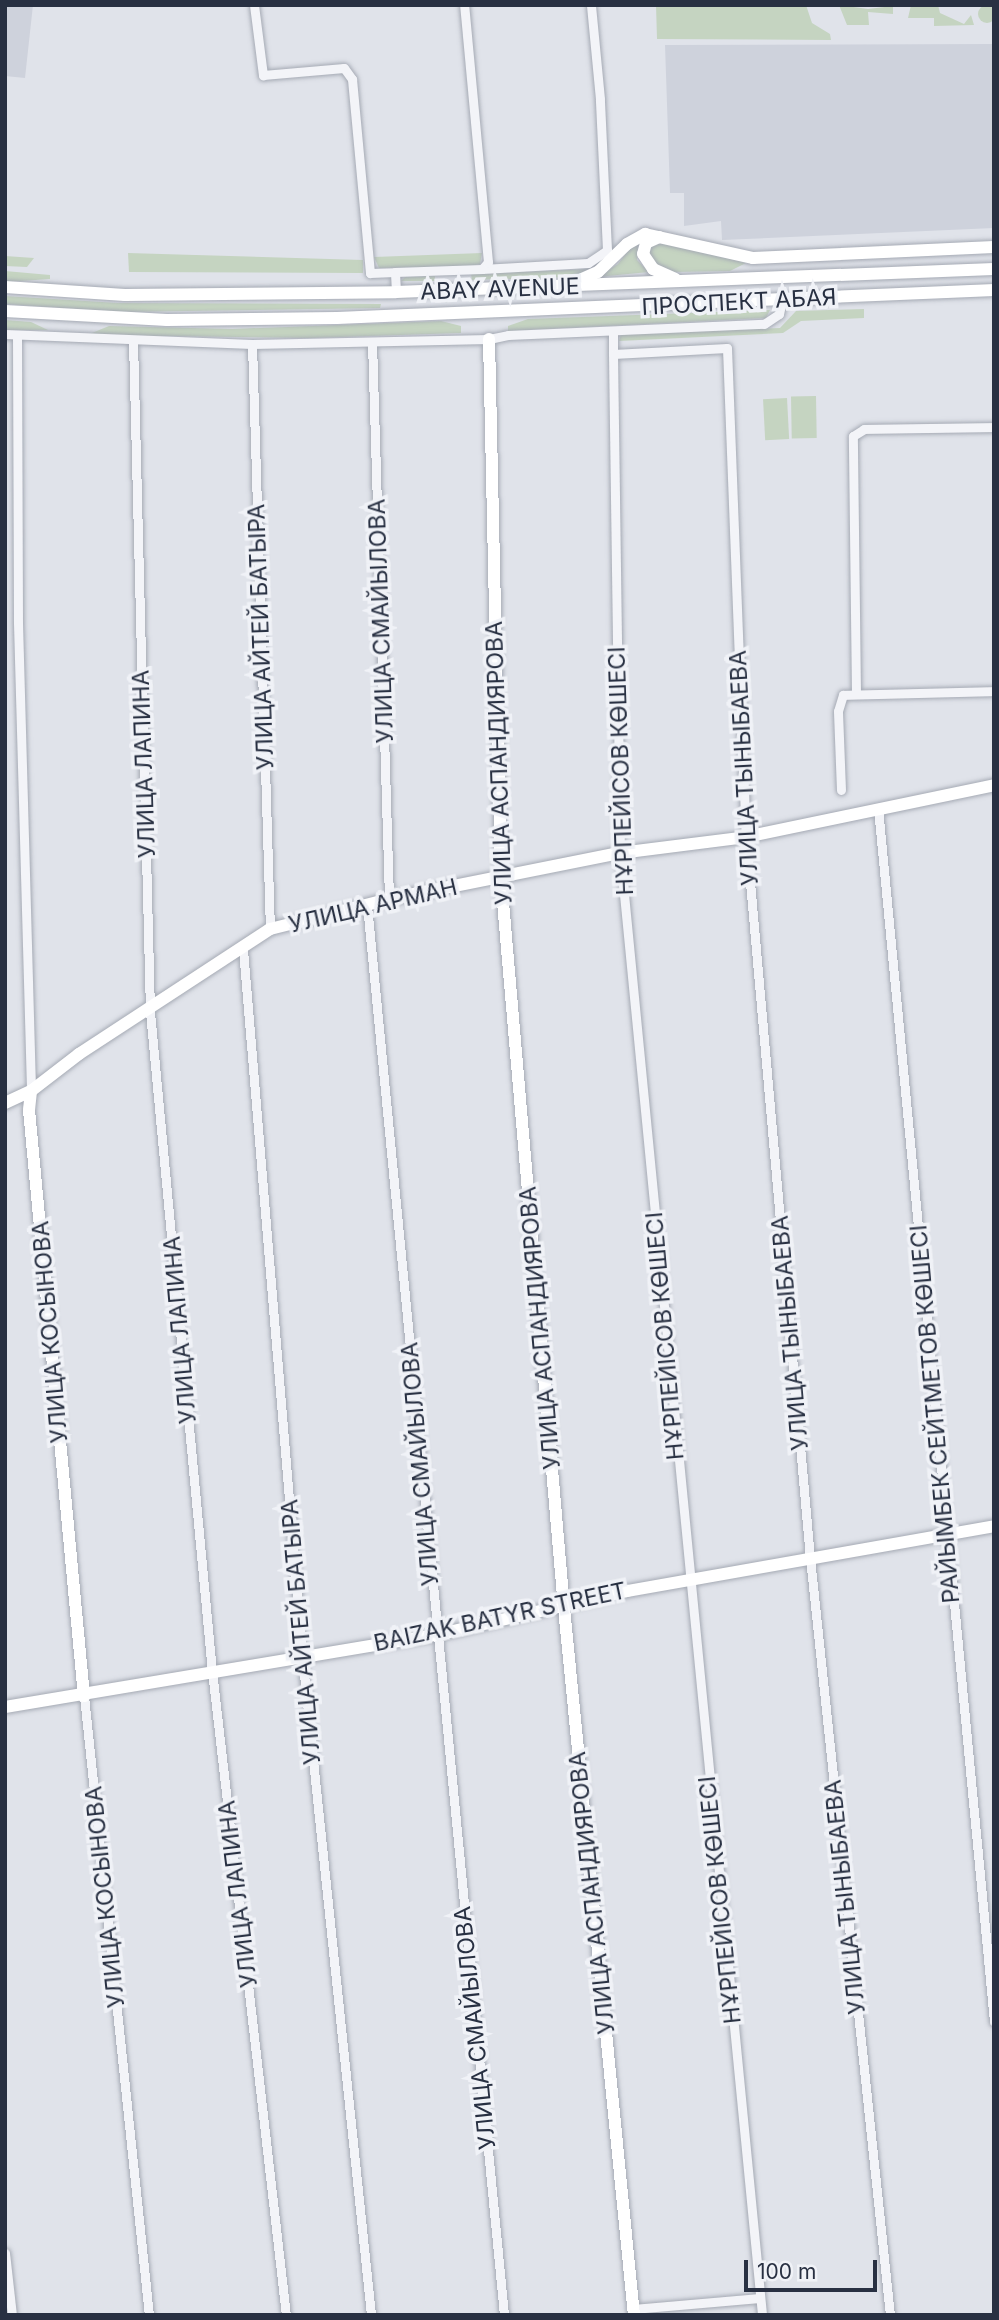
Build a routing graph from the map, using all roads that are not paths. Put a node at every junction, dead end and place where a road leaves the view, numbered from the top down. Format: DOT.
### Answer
graph roads {
  1 [pos="254,5"];
  2 [pos="464,5"];
  3 [pos="591,5"];
  4 [pos="666,235"];
  5 [pos="994,247"];
  6 [pos="994,269"];
  7 [pos="482,270"];
  8 [pos="396,272"];
  9 [pos="694,281"];
  10 [pos="563,287"];
  11 [pos="5,288"];
  12 [pos="396,292"];
  13 [pos="990,292"];
  14 [pos="782,300"];
  15 [pos="613,308"];
  16 [pos="5,311"];
  17 [pos="613,331"];
  18 [pos="5,334"];
  19 [pos="17,335"];
  20 [pos="489,339"];
  21 [pos="133,340"];
  22 [pos="372,342"];
  23 [pos="252,344"];
  24 [pos="613,354"];
  25 [pos="994,427"];
  26 [pos="994,691"];
  27 [pos="856,694"];
  28 [pos="994,785"];
  29 [pos="841,790"];
  30 [pos="878,808"];
  31 [pos="746,836"];
  32 [pos="621,853"];
  33 [pos="500,879"];
  34 [pos="389,899"];
  35 [pos="367,905"];
  36 [pos="270,929"];
  37 [pos="243,949"];
  38 [pos="150,1012"];
  39 [pos="31,1091"];
  40 [pos="5,1103"];
  41 [pos="994,1526"];
  42 [pos="946,1535"];
  43 [pos="810,1558"];
  44 [pos="688,1580"];
  45 [pos="564,1608"];
  46 [pos="436,1635"];
  47 [pos="302,1655"];
  48 [pos="212,1671"];
  49 [pos="84,1696"];
  50 [pos="5,1707"];
  51 [pos="994,2021"];
  52 [pos="5,2253"];
  53 [pos="760,2298"];
  54 [pos="634,2312"];
  55 [pos="12,2315"];
  56 [pos="149,2315"];
  57 [pos="286,2315"];
  58 [pos="371,2315"];
  59 [pos="504,2315"];
  60 [pos="762,2315"];
  61 [pos="890,2315"];
  1 -- 8 [label="street"];
  2 -- 7 [label="street"];
  3 -- 7 [label="street"];
  4 -- 5 [label="street"];
  4 -- 9 [label="street"];
  4 -- 10 [label="street"];
  6 -- 9 [label="street, ABAY AVENUE"];
  7 -- 8 [label="street"];
  8 -- 12 [label="street"];
  9 -- 10 [label="street, ABAY AVENUE"];
  10 -- 12 [label="street, ABAY AVENUE"];
  11 -- 12 [label="street, ABAY AVENUE"];
  13 -- 14 [label="street, ПРОСПЕКТ АБАЯ"];
  14 -- 15 [label="street, ПРОСПЕКТ АБАЯ"];
  14 -- 17 [label="street"];
  15 -- 16 [label="street, ABAY AVENUE"];
  17 -- 20 [label="street"];
  17 -- 24 [label="street, НҰРПЕЙІСОВ КӨШЕСІ"];
  18 -- 19 [label="street"];
  19 -- 21 [label="street"];
  19 -- 39 [label="street, УЛИЦА КОСЫНОВА"];
  20 -- 22 [label="street"];
  20 -- 33 [label="street, УЛИЦА АСПАНДИЯРОВА"];
  21 -- 23 [label="street"];
  21 -- 38 [label="street, УЛИЦА ЛАПИНА"];
  22 -- 23 [label="street"];
  22 -- 34 [label="street, УЛИЦА СМАЙЫЛОВА"];
  23 -- 36 [label="street, УЛИЦА АЙТЕЙ БАТЫРА"];
  24 -- 31 [label="street, УЛИЦА ТЫНЫБАЕВА"];
  24 -- 32 [label="street, НҰРПЕЙІСОВ КӨШЕСІ"];
  25 -- 27 [label="street"];
  26 -- 27 [label="street"];
  27 -- 29 [label="street"];
  28 -- 30 [label="street, УЛИЦА АРМАН"];
  30 -- 31 [label="street, УЛИЦА АРМАН"];
  30 -- 42 [label="street, РАЙЫМБЕК СЕЙТМЕТОВ КӨШЕСІ"];
  31 -- 32 [label="street, УЛИЦА АРМАН"];
  31 -- 43 [label="street, УЛИЦА ТЫНЫБАЕВА"];
  32 -- 33 [label="street, УЛИЦА АРМАН"];
  32 -- 44 [label="street, НҰРПЕЙІСОВ КӨШЕСІ"];
  33 -- 34 [label="street, УЛИЦА АРМАН"];
  33 -- 45 [label="street, УЛИЦА АСПАНДИЯРОВА"];
  34 -- 35 [label="street, УЛИЦА АРМАН"];
  35 -- 36 [label="street, УЛИЦА АРМАН"];
  35 -- 46 [label="street, УЛИЦА СМАЙЫЛОВА"];
  36 -- 37 [label="street, УЛИЦА АРМАН"];
  37 -- 38 [label="street, УЛИЦА АРМАН"];
  37 -- 47 [label="street, УЛИЦА АЙТЕЙ БАТЫРА"];
  38 -- 39 [label="street, УЛИЦА АРМАН"];
  38 -- 48 [label="street, УЛИЦА ЛАПИНА"];
  39 -- 40 [label="street, УЛИЦА АРМАН"];
  39 -- 49 [label="street, УЛИЦА КОСЫНОВА"];
  41 -- 42 [label="street, BAIZAK BATYR STREET"];
  42 -- 43 [label="street, BAIZAK BATYR STREET"];
  42 -- 51 [label="street, РАЙЫМБЕК СЕЙТМЕТОВ КӨШЕСІ"];
  43 -- 44 [label="street, BAIZAK BATYR STREET"];
  43 -- 61 [label="street, УЛИЦА ТЫНЫБАЕВА"];
  44 -- 45 [label="street, BAIZAK BATYR STREET"];
  44 -- 53 [label="street, НҰРПЕЙІСОВ КӨШЕСІ"];
  45 -- 46 [label="street, BAIZAK BATYR STREET"];
  45 -- 54 [label="street, УЛИЦА АСПАНДИЯРОВА"];
  46 -- 47 [label="street, BAIZAK BATYR STREET"];
  46 -- 59 [label="street, УЛИЦА СМАЙЫЛОВА"];
  47 -- 48 [label="street, BAIZAK BATYR STREET"];
  47 -- 58 [label="street, УЛИЦА АЙТЕЙ БАТЫРА"];
  48 -- 49 [label="street, BAIZAK BATYR STREET"];
  48 -- 57 [label="street, УЛИЦА ЛАПИНА"];
  49 -- 50 [label="street, BAIZAK BATYR STREET"];
  49 -- 56 [label="street, УЛИЦА КОСЫНОВА"];
  52 -- 55 [label="street"];
  53 -- 54 [label="street"];
  53 -- 60 [label="street, НҰРПЕЙІСОВ КӨШЕСІ"];
}
